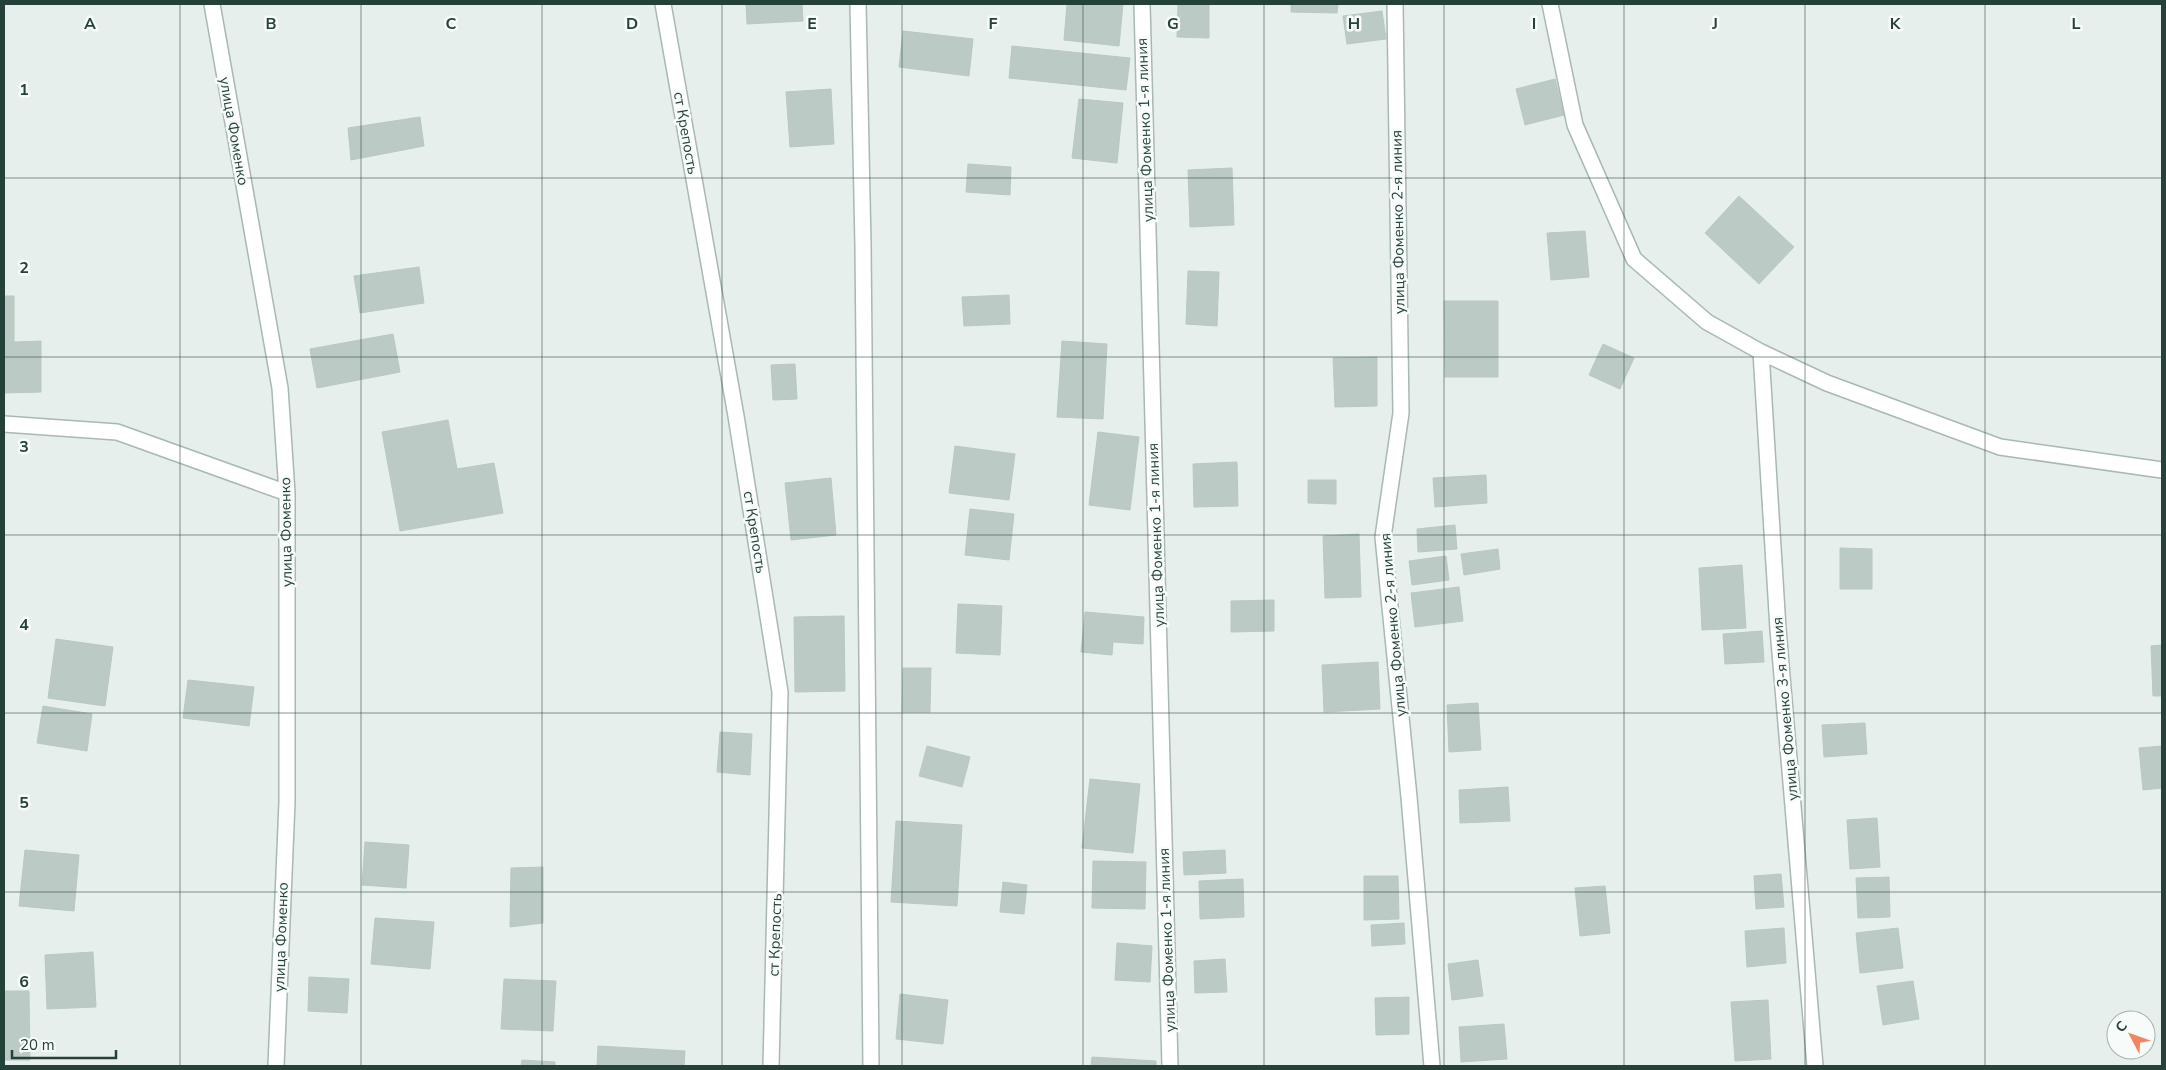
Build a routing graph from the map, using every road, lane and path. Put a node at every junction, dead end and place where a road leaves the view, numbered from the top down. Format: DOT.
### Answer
graph roads {
  1 [pos="212,4"];
  2 [pos="663,4"];
  3 [pos="858,4"];
  4 [pos="1142,4"];
  5 [pos="1395,4"];
  6 [pos="1550,4"];
  7 [pos="1761,352"];
  8 [pos="4,424"];
  9 [pos="2162,470"];
  10 [pos="287,493"];
  11 [pos="276,1066"];
  12 [pos="771,1066"];
  13 [pos="871,1066"];
  14 [pos="1170,1066"];
  15 [pos="1432,1066"];
  16 [pos="1815,1066"];
  1 -- 10 [label="street, улица Фоменко"];
  2 -- 12 [label="street, ст Крепость"];
  3 -- 13 [label="street"];
  4 -- 14 [label="street, улица Фоменко 1-я линия"];
  5 -- 15 [label="street, улица Фоменко 2-я линия"];
  6 -- 7 [label="street"];
  7 -- 9 [label="street"];
  7 -- 16 [label="street, улица Фоменко 3-я линия"];
  8 -- 10 [label="street"];
  10 -- 11 [label="street, улица Фоменко"];
}
